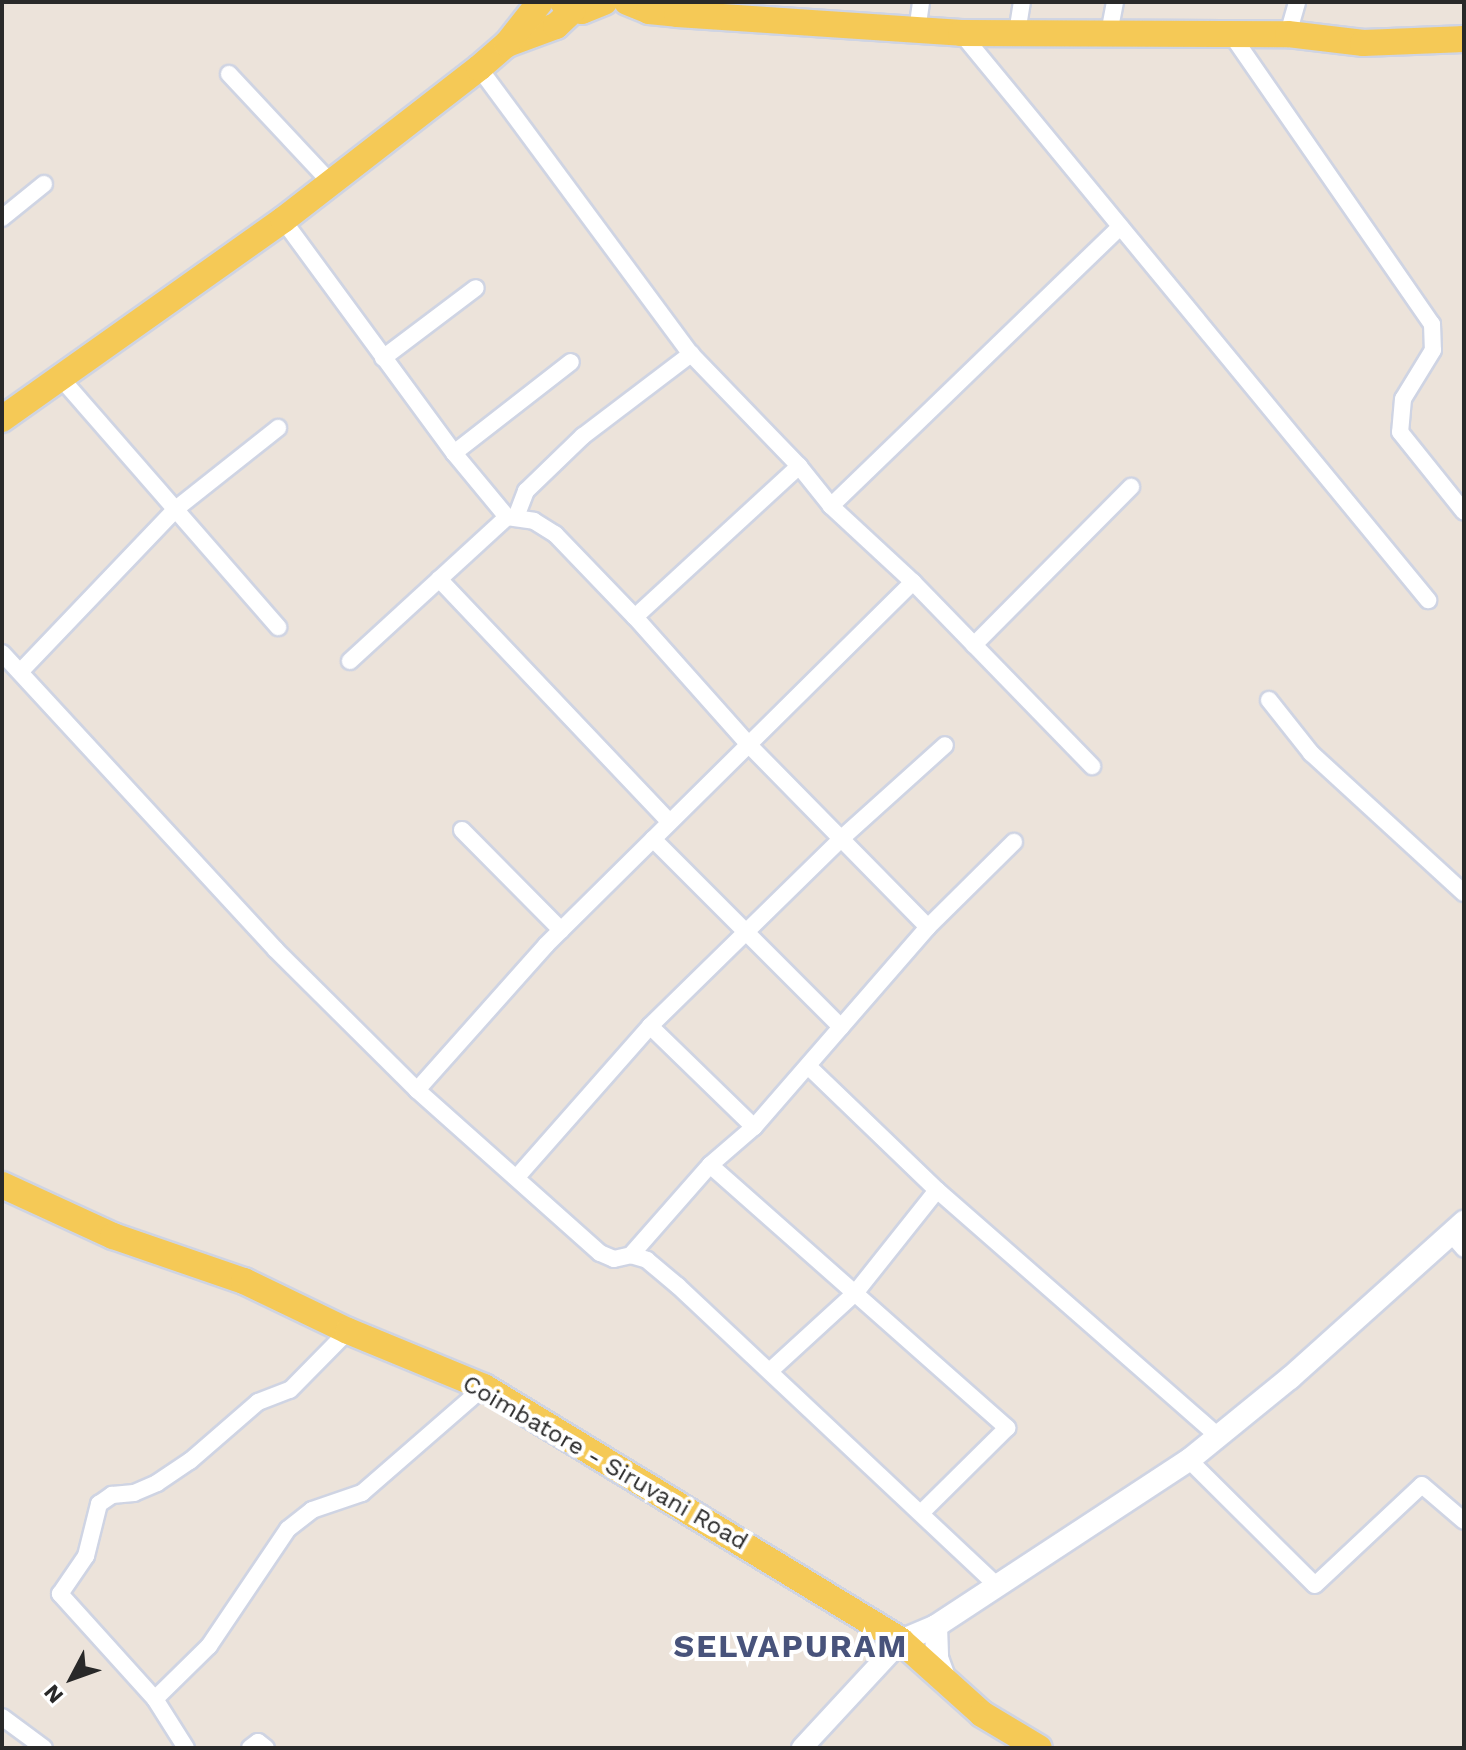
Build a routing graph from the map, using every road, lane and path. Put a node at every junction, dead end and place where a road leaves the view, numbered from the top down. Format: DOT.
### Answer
graph roads {
  1 [pos="540,2"];
  2 [pos="604,2"];
  3 [pos="627,2"];
  4 [pos="921,2"];
  5 [pos="1022,2"];
  6 [pos="1115,2"];
  7 [pos="1297,2"];
  8 [pos="568,6"];
  9 [pos="917,31"];
  10 [pos="961,33"];
  11 [pos="1017,33"];
  12 [pos="1109,33"];
  13 [pos="1231,34"];
  14 [pos="1288,34"];
  15 [pos="1464,39"];
  16 [pos="507,44"];
  17 [pos="479,68"];
  18 [pos="229,74"];
  19 [pos="330,182"];
  20 [pos="44,184"];
  21 [pos="2,218"];
  22 [pos="283,220"];
  23 [pos="1120,227"];
  24 [pos="476,288"];
  25 [pos="691,354"];
  26 [pos="383,358"];
  27 [pos="571,362"];
  28 [pos="60,377"];
  29 [pos="2,419"];
  30 [pos="278,428"];
  31 [pos="454,453"];
  32 [pos="799,466"];
  33 [pos="1131,487"];
  34 [pos="831,506"];
  35 [pos="177,508"];
  36 [pos="1464,512"];
  37 [pos="512,517"];
  38 [pos="439,579"];
  39 [pos="913,582"];
  40 [pos="1428,600"];
  41 [pos="635,617"];
  42 [pos="278,627"];
  43 [pos="974,645"];
  44 [pos="2,653"];
  45 [pos="350,661"];
  46 [pos="21,671"];
  47 [pos="1269,700"];
  48 [pos="749,745"];
  49 [pos="945,745"];
  50 [pos="1092,766"];
  51 [pos="670,822"];
  52 [pos="462,830"];
  53 [pos="843,837"];
  54 [pos="653,839"];
  55 [pos="1014,842"];
  56 [pos="1464,893"];
  57 [pos="928,927"];
  58 [pos="561,930"];
  59 [pos="745,931"];
  60 [pos="650,1026"];
  61 [pos="841,1027"];
  62 [pos="808,1066"];
  63 [pos="417,1090"];
  64 [pos="754,1127"];
  65 [pos="710,1165"];
  66 [pos="517,1177"];
  67 [pos="2,1185"];
  68 [pos="937,1190"];
  69 [pos="1460,1235"];
  70 [pos="631,1255"];
  71 [pos="856,1292"];
  72 [pos="348,1331"];
  73 [pos="771,1370"];
  74 [pos="484,1387"];
  75 [pos="1218,1436"];
  76 [pos="1189,1460"];
  77 [pos="922,1512"];
  78 [pos="1464,1521"];
  79 [pos="998,1586"];
  80 [pos="936,1626"];
  81 [pos="901,1641"];
  82 [pos="947,1685"];
  83 [pos="155,1699"];
  84 [pos="2,1717"];
  85 [pos="26,1743"];
  86 [pos="1025,1745"];
  87 [pos="44,1748"];
  88 [pos="186,1748"];
  89 [pos="250,1748"];
  90 [pos="266,1748"];
  91 [pos="802,1748"];
  1 -- 16 [label="main road"];
  2 -- 8 [label="main road"];
  3 -- 9 [label="main road"];
  4 -- 9 [label="street"];
  5 -- 11 [label="street"];
  6 -- 12 [label="street"];
  7 -- 14 [label="street"];
  8 -- 16 [label="main road"];
  9 -- 10 [label="main road"];
  10 -- 11 [label="main road"];
  10 -- 23 [label="street"];
  11 -- 12 [label="main road"];
  12 -- 13 [label="main road"];
  13 -- 14 [label="main road"];
  13 -- 36 [label="street"];
  14 -- 15 [label="main road"];
  16 -- 17 [label="main road"];
  17 -- 19 [label="main road"];
  17 -- 25 [label="street"];
  18 -- 19 [label="street"];
  19 -- 22 [label="main road"];
  20 -- 21 [label="street"];
  22 -- 26 [label="street"];
  22 -- 28 [label="main road"];
  23 -- 34 [label="street"];
  23 -- 40 [label="street"];
  24 -- 26 [label="street"];
  25 -- 32 [label="street"];
  25 -- 37 [label="street"];
  26 -- 31 [label="street"];
  27 -- 31 [label="street"];
  28 -- 29 [label="main road"];
  28 -- 35 [label="street"];
  30 -- 35 [label="street"];
  31 -- 37 [label="street"];
  32 -- 34 [label="street"];
  32 -- 41 [label="street"];
  33 -- 43 [label="street"];
  34 -- 39 [label="street"];
  35 -- 42 [label="street"];
  35 -- 46 [label="street"];
  37 -- 38 [label="street"];
  37 -- 41 [label="street"];
  38 -- 45 [label="street"];
  38 -- 51 [label="street"];
  39 -- 43 [label="street"];
  39 -- 48 [label="street"];
  41 -- 48 [label="street"];
  43 -- 50 [label="street"];
  44 -- 46 [label="street"];
  46 -- 63 [label="street"];
  47 -- 56 [label="street"];
  48 -- 51 [label="street"];
  48 -- 53 [label="street"];
  49 -- 53 [label="street"];
  51 -- 54 [label="street"];
  52 -- 58 [label="street"];
  53 -- 57 [label="street"];
  53 -- 59 [label="street"];
  54 -- 58 [label="street"];
  54 -- 59 [label="street"];
  55 -- 57 [label="street"];
  57 -- 61 [label="street"];
  58 -- 63 [label="street"];
  59 -- 60 [label="street"];
  59 -- 61 [label="street"];
  60 -- 64 [label="street"];
  60 -- 66 [label="street"];
  61 -- 62 [label="street"];
  62 -- 64 [label="street"];
  62 -- 68 [label="street"];
  63 -- 66 [label="street"];
  64 -- 65 [label="street"];
  65 -- 70 [label="street"];
  65 -- 71 [label="street"];
  66 -- 70 [label="street"];
  67 -- 72 [label="main road, Coimbatore - Siruvani Road"];
  68 -- 71 [label="street"];
  68 -- 75 [label="street"];
  69 -- 75 [label="main road"];
  70 -- 73 [label="street"];
  71 -- 73 [label="street"];
  71 -- 77 [label="street"];
  72 -- 74 [label="main road, Coimbatore - Siruvani Road"];
  72 -- 83 [label="street"];
  73 -- 77 [label="street"];
  74 -- 81 [label="main road, Coimbatore - Siruvani Road"];
  74 -- 83 [label="street"];
  75 -- 76 [label="main road"];
  76 -- 78 [label="street"];
  76 -- 79 [label="main road"];
  77 -- 79 [label="street"];
  79 -- 80 [label="main road"];
  80 -- 81 [label="main road"];
  80 -- 82 [label="main road"];
  81 -- 82 [label="main road, Coimbatore - Siruvani Road"];
  81 -- 91 [label="street"];
  82 -- 86 [label="main road, Coimbatore - Siruvani Road"];
  83 -- 88 [label="street"];
  84 -- 85 [label="street"];
  85 -- 87 [label="street"];
  89 -- 90 [label="street"];
}
